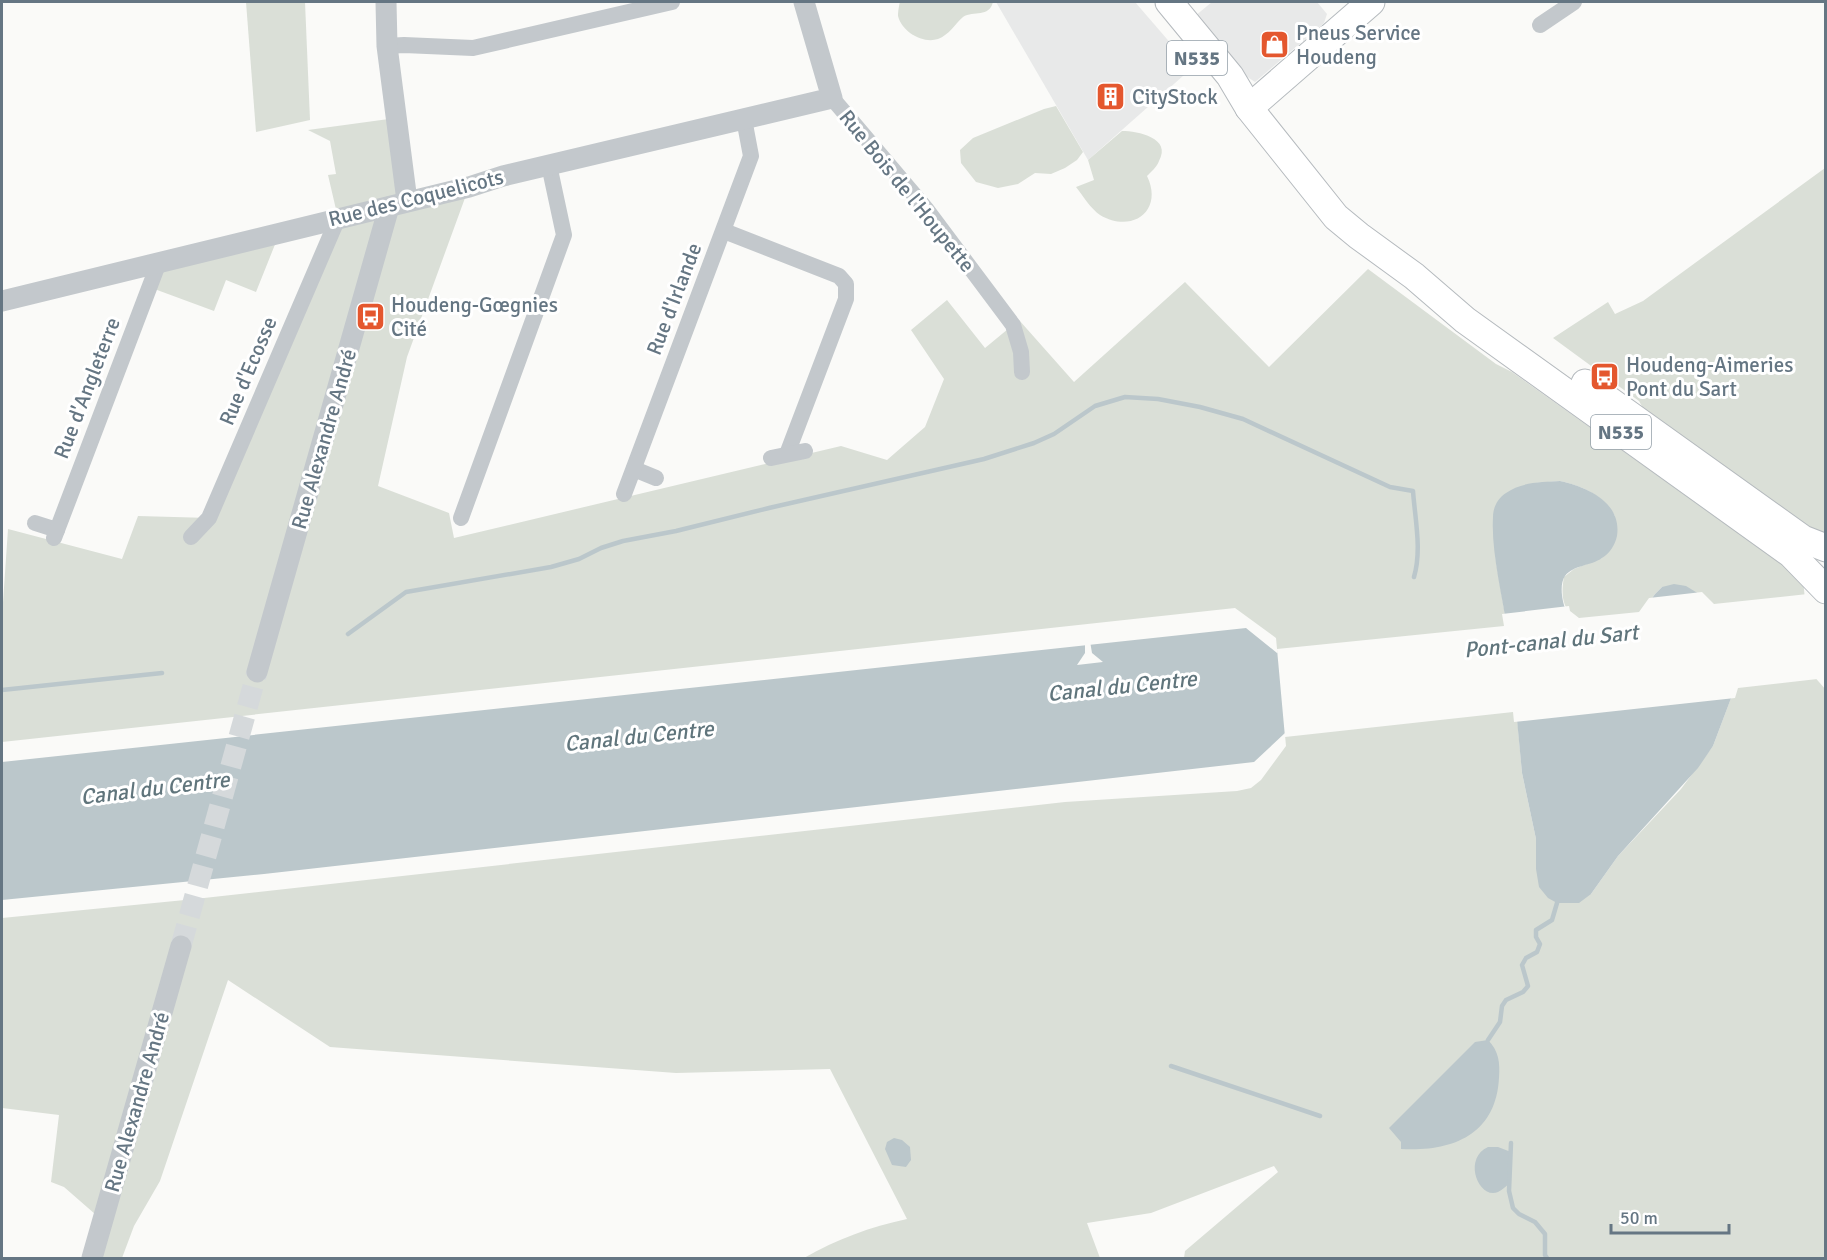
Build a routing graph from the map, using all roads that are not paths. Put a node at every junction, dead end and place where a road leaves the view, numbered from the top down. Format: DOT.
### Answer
graph roads {
  1 [pos="386,2"];
  2 [pos="672,2"];
  3 [pos="804,2"];
  4 [pos="1151,2"];
  5 [pos="1169,2"];
  6 [pos="1371,2"];
  7 [pos="1574,2"];
  8 [pos="1540,25"];
  9 [pos="387,46"];
  10 [pos="832,98"];
  11 [pos="1249,108"];
  12 [pos="744,119"];
  13 [pos="549,165"];
  14 [pos="398,204"];
  15 [pos="338,218"];
  16 [pos="724,231"];
  17 [pos="159,262"];
  18 [pos="1414,276"];
  19 [pos="2,301"];
  20 [pos="1022,372"];
  21 [pos="805,451"];
  22 [pos="788,454"];
  23 [pos="771,458"];
  24 [pos="634,469"];
  25 [pos="656,478"];
  26 [pos="624,494"];
  27 [pos="461,518"];
  28 [pos="35,523"];
  29 [pos="191,537"];
  30 [pos="1826,548"];
  31 [pos="1826,590"];
  32 [pos="257,672"];
  33 [pos="181,946"];
  34 [pos="92,1258"];
  1 -- 9 [label="street, Rue Alexandre André"];
  2 -- 9 [label="street"];
  3 -- 10 [label="street, Rue Bois de l'Houpette"];
  4 -- 11 [label="main road, N535"];
  5 -- 11 [label="main road, N535"];
  6 -- 11 [label="main road"];
  7 -- 8 [label="street"];
  9 -- 14 [label="street, Rue Alexandre André"];
  10 -- 12 [label="street, Rue des Coquelicots"];
  10 -- 20 [label="street, Rue Bois de l'Houpette"];
  11 -- 18 [label="main road, N535"];
  12 -- 13 [label="street, Rue des Coquelicots"];
  12 -- 16 [label="street, Rue d'Irlande"];
  13 -- 14 [label="street, Rue des Coquelicots"];
  13 -- 27 [label="street"];
  14 -- 15 [label="street, Rue des Coquelicots"];
  14 -- 32 [label="street, Rue Alexandre André"];
  15 -- 17 [label="street, Rue des Coquelicots"];
  15 -- 29 [label="street, Rue d'Ecosse"];
  16 -- 22 [label="street"];
  16 -- 24 [label="street, Rue d'Irlande"];
  17 -- 19 [label="street, Rue des Coquelicots"];
  17 -- 28 [label="street, Rue d'Angleterre"];
  18 -- 30 [label="main road, N535"];
  18 -- 31 [label="main road, N535"];
  21 -- 22 [label="street"];
  22 -- 23 [label="street"];
  24 -- 25 [label="street"];
  24 -- 26 [label="street, Rue d'Irlande"];
  33 -- 34 [label="street, Rue Alexandre André"];
}
